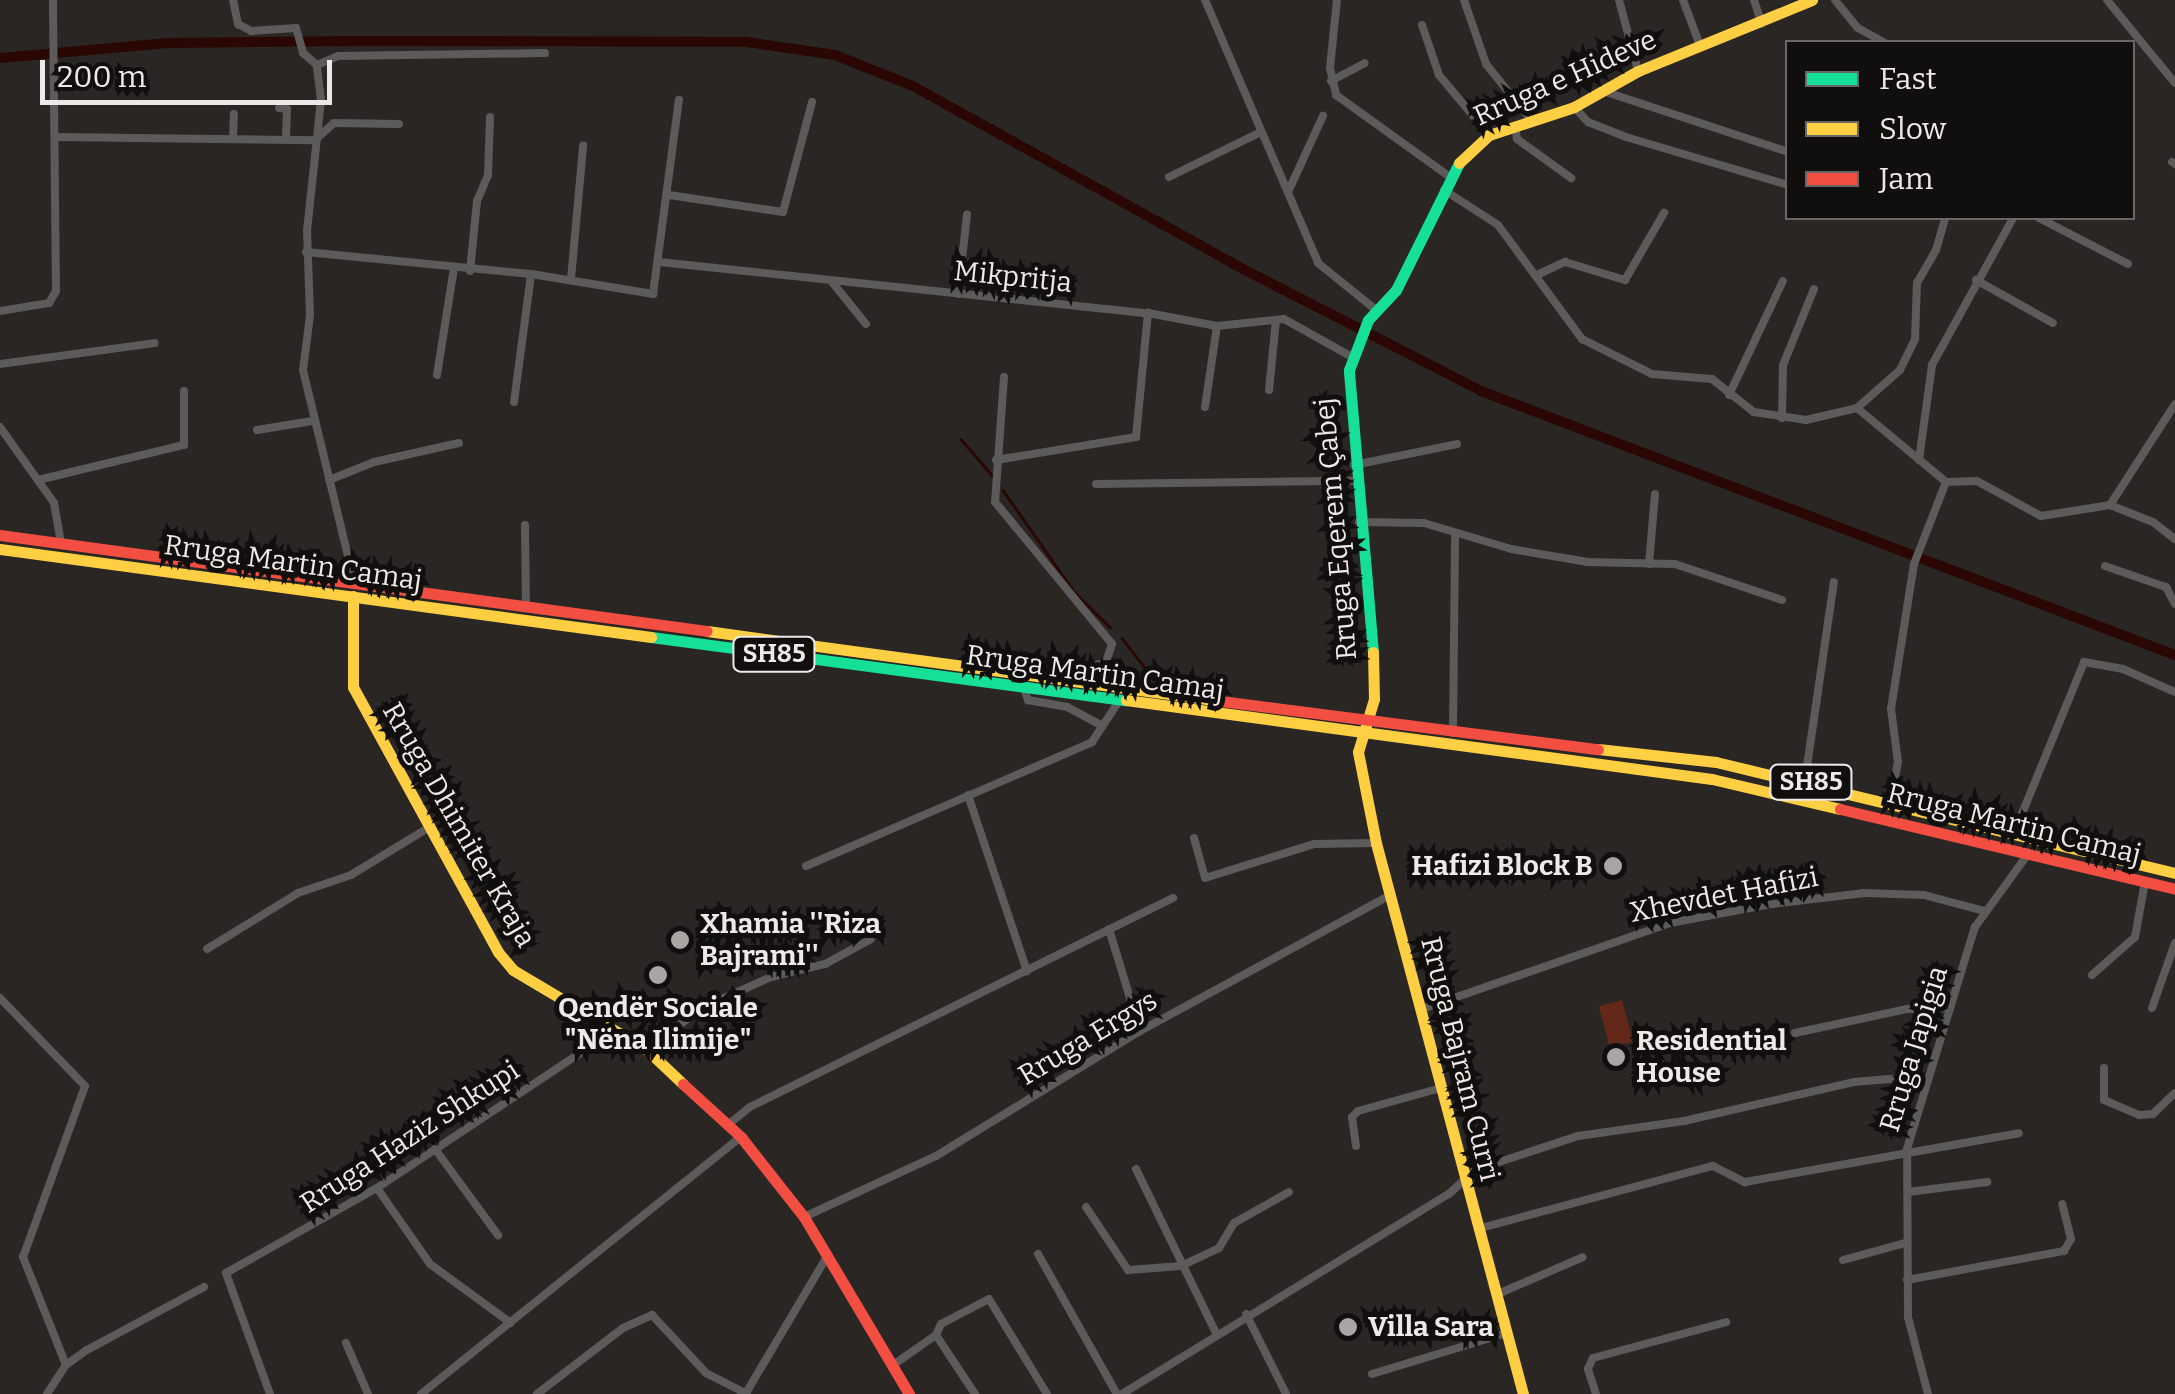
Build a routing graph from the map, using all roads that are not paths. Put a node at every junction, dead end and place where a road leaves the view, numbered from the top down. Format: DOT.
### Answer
graph roads {
  1 [pos="54,0"];
  2 [pos="233,0"];
  3 [pos="1205,0"];
  4 [pos="1337,0"];
  5 [pos="1464,0"];
  6 [pos="1619,0"];
  7 [pos="1682,0"];
  8 [pos="1754,0"];
  9 [pos="1812,0"];
  10 [pos="1835,0"];
  11 [pos="2107,0"];
  12 [pos="1762,24"];
  13 [pos="1422,25"];
  14 [pos="1880,40"];
  15 [pos="1701,48"];
  16 [pos="545,53"];
  17 [pos="1364,63"];
  18 [pos="318,65"];
  19 [pos="1638,72"];
  20 [pos="1331,82"];
  21 [pos="2175,83"];
  22 [pos="1602,91"];
  23 [pos="679,100"];
  24 [pos="812,102"];
  25 [pos="1574,107"];
  26 [pos="278,108"];
  27 [pos="234,114"];
  28 [pos="1323,116"];
  29 [pos="490,117"];
  30 [pos="1532,121"];
  31 [pos="399,124"];
  32 [pos="1516,126"];
  33 [pos="1261,132"];
  34 [pos="1489,135"];
  35 [pos="58,137"];
  36 [pos="233,139"];
  37 [pos="286,139"];
  38 [pos="314,140"];
  39 [pos="582,146"];
  40 [pos="1785,151"];
  41 [pos="1450,176"];
  42 [pos="1168,177"];
  43 [pos="1570,178"];
  44 [pos="1785,183"];
  45 [pos="1444,190"];
  46 [pos="1288,192"];
  47 [pos="669,195"];
  48 [pos="1664,213"];
  49 [pos="966,214"];
  50 [pos="1944,220"];
  51 [pos="2012,220"];
  52 [pos="2043,220"];
  53 [pos="306,252"];
  54 [pos="659,262"];
  55 [pos="2128,264"];
  56 [pos="454,268"];
  57 [pos="470,271"];
  58 [pos="531,274"];
  59 [pos="1539,274"];
  60 [pos="571,280"];
  61 [pos="1976,280"];
  62 [pos="1782,281"];
  63 [pos="832,282"];
  64 [pos="1814,289"];
  65 [pos="958,294"];
  66 [pos="0,311"];
  67 [pos="1148,312"];
  68 [pos="1372,315"];
  69 [pos="1276,320"];
  70 [pos="2052,323"];
  71 [pos="866,324"];
  72 [pos="1217,326"];
  73 [pos="156,343"];
  74 [pos="1352,358"];
  75 [pos="0,364"];
  76 [pos="438,374"];
  77 [pos="1004,376"];
  78 [pos="1270,390"];
  79 [pos="184,391"];
  80 [pos="1730,395"];
  81 [pos="514,402"];
  82 [pos="2175,404"];
  83 [pos="1205,407"];
  84 [pos="1857,408"];
  85 [pos="1782,418"];
  86 [pos="312,421"];
  87 [pos="0,426"];
  88 [pos="257,430"];
  89 [pos="459,442"];
  90 [pos="1457,444"];
  91 [pos="996,460"];
  92 [pos="1920,460"];
  93 [pos="1354,466"];
  94 [pos="38,480"];
  95 [pos="328,480"];
  96 [pos="1354,481"];
  97 [pos="1946,482"];
  98 [pos="1096,484"];
  99 [pos="1655,494"];
  100 [pos="2110,505"];
  101 [pos="1358,522"];
  102 [pos="524,525"];
  103 [pos="0,534"];
  104 [pos="1455,535"];
  105 [pos="2175,539"];
  106 [pos="61,543"];
  107 [pos="0,549"];
  108 [pos="1650,564"];
  109 [pos="2104,566"];
  110 [pos="354,582"];
  111 [pos="1834,582"];
  112 [pos="353,596"];
  113 [pos="1782,600"];
  114 [pos="526,604"];
  115 [pos="2175,604"];
  116 [pos="1072,679"];
  117 [pos="1024,688"];
  118 [pos="2175,692"];
  119 [pos="1118,702"];
  120 [pos="1368,719"];
  121 [pos="1098,724"];
  122 [pos="1453,733"];
  123 [pos="1362,734"];
  124 [pos="1804,780"];
  125 [pos="968,795"];
  126 [pos="1890,803"];
  127 [pos="428,828"];
  128 [pos="2014,833"];
  129 [pos="1194,838"];
  130 [pos="1376,843"];
  131 [pos="2029,852"];
  132 [pos="806,866"];
  133 [pos="2175,873"];
  134 [pos="2145,882"];
  135 [pos="2175,889"];
  136 [pos="1393,893"];
  137 [pos="1173,898"];
  138 [pos="1984,911"];
  139 [pos="1109,929"];
  140 [pos="871,940"];
  141 [pos="2175,942"];
  142 [pos="207,949"];
  143 [pos="1027,971"];
  144 [pos="2092,974"];
  145 [pos="0,998"];
  146 [pos="1422,1008"];
  147 [pos="1950,1008"];
  148 [pos="2152,1008"];
  149 [pos="613,1031"];
  150 [pos="1140,1031"];
  151 [pos="1796,1033"];
  152 [pos="646,1050"];
  153 [pos="2104,1068"];
  154 [pos="1927,1084"];
  155 [pos="1441,1088"];
  156 [pos="2175,1093"];
  157 [pos="729,1124"];
  158 [pos="2019,1133"];
  159 [pos="741,1137"];
  160 [pos="1356,1146"];
  161 [pos="1907,1149"];
  162 [pos="435,1150"];
  163 [pos="1136,1170"];
  164 [pos="1464,1182"];
  165 [pos="1987,1182"];
  166 [pos="377,1188"];
  167 [pos="1289,1192"];
  168 [pos="1908,1192"];
  169 [pos="2062,1204"];
  170 [pos="1086,1207"];
  171 [pos="804,1218"];
  172 [pos="1480,1228"];
  173 [pos="498,1235"];
  174 [pos="1906,1243"];
  175 [pos="1038,1254"];
  176 [pos="828,1255"];
  177 [pos="1583,1257"];
  178 [pos="1843,1260"];
  179 [pos="1181,1266"];
  180 [pos="1907,1280"];
  181 [pos="204,1287"];
  182 [pos="1500,1294"];
  183 [pos="1246,1314"];
  184 [pos="1726,1322"];
  185 [pos="511,1323"];
  186 [pos="1507,1333"];
  187 [pos="936,1335"];
  188 [pos="1217,1335"];
  189 [pos="346,1344"];
  190 [pos="892,1365"];
  191 [pos="66,1366"];
  192 [pos="1372,1374"];
  193 [pos="746,1393"];
  194 [pos="47,1394"];
  195 [pos="270,1394"];
  196 [pos="368,1394"];
  197 [pos="420,1394"];
  198 [pos="537,1394"];
  199 [pos="910,1394"];
  200 [pos="974,1394"];
  201 [pos="1047,1394"];
  202 [pos="1120,1394"];
  203 [pos="1286,1394"];
  204 [pos="1523,1394"];
  205 [pos="1596,1394"];
  206 [pos="1928,1394"];
  1 -- 35 [label="street"];
  2 -- 18 [label="street"];
  3 -- 33 [label="street"];
  4 -- 20 [label="street"];
  5 -- 30 [label="street"];
  6 -- 19 [label="street"];
  7 -- 15 [label="street"];
  8 -- 12 [label="street"];
  9 -- 12 [label="main road, Rruga e Hideve"];
  10 -- 14 [label="street"];
  11 -- 21 [label="street"];
  12 -- 15 [label="main road, Rruga e Hideve"];
  13 -- 34 [label="street"];
  15 -- 19 [label="main road, Rruga e Hideve"];
  16 -- 18 [label="street"];
  17 -- 20 [label="street"];
  18 -- 38 [label="street"];
  19 -- 22 [label="main road, Rruga e Hideve"];
  20 -- 41 [label="street"];
  22 -- 25 [label="main road, Rruga e Hideve"];
  22 -- 40 [label="street"];
  23 -- 47 [label="street"];
  24 -- 47 [label="street"];
  25 -- 30 [label="main road, Rruga e Hideve"];
  25 -- 44 [label="street"];
  26 -- 37 [label="street"];
  27 -- 36 [label="street"];
  28 -- 46 [label="street"];
  29 -- 57 [label="street"];
  30 -- 32 [label="main road, Rruga e Hideve"];
  31 -- 38 [label="street"];
  32 -- 34 [label="main road, Rruga e Hideve"];
  32 -- 43 [label="street"];
  33 -- 42 [label="street"];
  33 -- 46 [label="street"];
  34 -- 41 [label="main road, Rruga e Hideve"];
  35 -- 36 [label="street"];
  35 -- 66 [label="street"];
  36 -- 37 [label="street"];
  37 -- 38 [label="street"];
  38 -- 53 [label="street"];
  39 -- 60 [label="street"];
  41 -- 45 [label="main road, Rruga e Hideve"];
  45 -- 59 [label="street"];
  45 -- 68 [label="main road, Rruga e Hideve"];
  46 -- 68 [label="street"];
  47 -- 54 [label="street"];
  48 -- 59 [label="street"];
  49 -- 65 [label="street"];
  50 -- 84 [label="street"];
  51 -- 61 [label="street"];
  52 -- 55 [label="street"];
  53 -- 56 [label="street"];
  53 -- 86 [label="street"];
  54 -- 60 [label="street"];
  54 -- 63 [label="street, Mikpritja"];
  56 -- 57 [label="street"];
  56 -- 76 [label="street"];
  57 -- 58 [label="street"];
  58 -- 60 [label="street"];
  58 -- 81 [label="street"];
  59 -- 80 [label="street"];
  61 -- 70 [label="street"];
  61 -- 92 [label="street"];
  62 -- 80 [label="street"];
  63 -- 65 [label="street, Mikpritja"];
  63 -- 71 [label="street"];
  64 -- 85 [label="street"];
  65 -- 67 [label="street, Mikpritja"];
  67 -- 72 [label="street, Mikpritja"];
  67 -- 91 [label="street"];
  68 -- 74 [label="main road, Rruga Eqerem Çabej"];
  69 -- 72 [label="street, Mikpritja"];
  69 -- 74 [label="street, Mikpritja"];
  69 -- 78 [label="street"];
  72 -- 83 [label="street"];
  73 -- 75 [label="street"];
  74 -- 93 [label="main road, Rruga Eqerem Çabej"];
  77 -- 91 [label="street"];
  79 -- 94 [label="street"];
  80 -- 85 [label="street"];
  82 -- 100 [label="street"];
  84 -- 85 [label="street"];
  84 -- 92 [label="street"];
  86 -- 88 [label="street"];
  86 -- 95 [label="street"];
  87 -- 94 [label="street"];
  89 -- 95 [label="street"];
  90 -- 93 [label="street"];
  91 -- 116 [label="street"];
  92 -- 97 [label="street"];
  93 -- 96 [label="main road, Rruga Eqerem Çabej"];
  94 -- 106 [label="street"];
  95 -- 110 [label="street"];
  96 -- 98 [label="street"];
  96 -- 101 [label="main road, Rruga Eqerem Çabej"];
  97 -- 100 [label="street"];
  97 -- 126 [label="street"];
  99 -- 108 [label="street"];
  100 -- 105 [label="street"];
  101 -- 104 [label="street"];
  101 -- 120 [label="main road, Rruga Eqerem Çabej"];
  102 -- 114 [label="street"];
  103 -- 106 [label="main road, Rruga Martin Camaj / SH85"];
  104 -- 108 [label="street"];
  104 -- 122 [label="street"];
  106 -- 110 [label="main road, Rruga Martin Camaj / SH85"];
  107 -- 112 [label="main road, Rruga Martin Camaj / SH85"];
  108 -- 113 [label="street"];
  109 -- 115 [label="street"];
  110 -- 114 [label="main road, Rruga Martin Camaj / SH85"];
  111 -- 124 [label="street"];
  112 -- 117 [label="main road, Rruga Martin Camaj / SH85"];
  112 -- 127 [label="main road, Rruga Dhimiter Kraja"];
  114 -- 116 [label="main road, Rruga Martin Camaj / SH85"];
  116 -- 120 [label="main road, Rruga Martin Camaj / SH85"];
  117 -- 119 [label="main road, Rruga Martin Camaj / SH85"];
  117 -- 121 [label="street"];
  118 -- 128 [label="street"];
  119 -- 121 [label="street"];
  119 -- 123 [label="main road, Rruga Martin Camaj / SH85"];
  120 -- 122 [label="main road, Rruga Martin Camaj / SH85"];
  120 -- 123 [label="main road, Rruga Eqerem Çabej"];
  121 -- 125 [label="street"];
  122 -- 124 [label="main road, Rruga Martin Camaj / SH85"];
  123 -- 130 [label="main road, Rruga Bajram Curri"];
  123 -- 131 [label="main road, Rruga Martin Camaj / SH85"];
  124 -- 126 [label="main road, Rruga Martin Camaj / SH85"];
  125 -- 132 [label="street"];
  125 -- 143 [label="street"];
  126 -- 128 [label="main road, Rruga Martin Camaj / SH85"];
  127 -- 142 [label="street"];
  127 -- 149 [label="main road, Rruga Dhimiter Kraja"];
  128 -- 133 [label="main road, Rruga Martin Camaj / SH85"];
  129 -- 130 [label="street"];
  130 -- 136 [label="main road, Rruga Bajram Curri"];
  131 -- 134 [label="main road, Rruga Martin Camaj / SH85"];
  131 -- 138 [label="street, Rruga Japigia"];
  134 -- 135 [label="main road, Rruga Martin Camaj / SH85"];
  134 -- 144 [label="street"];
  136 -- 146 [label="main road, Rruga Bajram Curri"];
  136 -- 150 [label="street, Rruga Ergys"];
  137 -- 139 [label="street"];
  138 -- 146 [label="street, Xhevdet Hafizi"];
  138 -- 147 [label="street, Rruga Japigia"];
  139 -- 143 [label="street"];
  139 -- 150 [label="street"];
  140 -- 152 [label="street"];
  141 -- 148 [label="street"];
  143 -- 157 [label="street"];
  145 -- 191 [label="street"];
  146 -- 155 [label="main road, Rruga Bajram Curri"];
  147 -- 151 [label="street"];
  147 -- 154 [label="street, Rruga Japigia"];
  149 -- 152 [label="main road, Rruga Dhimiter Kraja"];
  149 -- 162 [label="street, Rruga Haziz Shkupi"];
  150 -- 171 [label="street, Rruga Ergys"];
  152 -- 157 [label="main road, Rruga Dhimiter Kraja"];
  153 -- 156 [label="street"];
  154 -- 161 [label="street, Rruga Japigia"];
  154 -- 164 [label="street"];
  155 -- 160 [label="street"];
  155 -- 164 [label="main road, Rruga Bajram Curri"];
  157 -- 159 [label="main road, Rruga Dhimiter Kraja"];
  158 -- 161 [label="street"];
  159 -- 171 [label="main road, Rruga Dhimiter Kraja"];
  159 -- 185 [label="street"];
  161 -- 168 [label="street, Rruga Japigia"];
  161 -- 172 [label="street"];
  162 -- 166 [label="street, Rruga Haziz Shkupi"];
  162 -- 173 [label="street"];
  163 -- 179 [label="street"];
  164 -- 172 [label="main road, Rruga Bajram Curri"];
  164 -- 183 [label="street"];
  165 -- 168 [label="street"];
  166 -- 185 [label="street"];
  166 -- 195 [label="street, Rruga Haziz Shkupi"];
  167 -- 179 [label="street"];
  168 -- 174 [label="street, Rruga Japigia"];
  169 -- 180 [label="street"];
  170 -- 179 [label="street"];
  171 -- 176 [label="main road, Rruga Dhimiter Kraja"];
  172 -- 182 [label="main road, Rruga Bajram Curri"];
  174 -- 178 [label="street"];
  174 -- 180 [label="street, Rruga Japigia"];
  175 -- 202 [label="street"];
  176 -- 190 [label="main road, Rruga Dhimiter Kraja"];
  176 -- 193 [label="street"];
  177 -- 182 [label="street"];
  179 -- 188 [label="street"];
  180 -- 206 [label="street, Rruga Japigia"];
  181 -- 191 [label="street"];
  182 -- 186 [label="main road, Rruga Bajram Curri"];
  183 -- 188 [label="street"];
  183 -- 203 [label="street"];
  184 -- 205 [label="street"];
  185 -- 197 [label="street"];
  186 -- 192 [label="street"];
  186 -- 204 [label="main road, Rruga Bajram Curri"];
  187 -- 190 [label="street"];
  187 -- 200 [label="street"];
  187 -- 201 [label="street"];
  188 -- 202 [label="street"];
  189 -- 196 [label="street"];
  190 -- 199 [label="main road, Rruga Dhimiter Kraja"];
  191 -- 194 [label="street"];
  193 -- 198 [label="street"];
}
